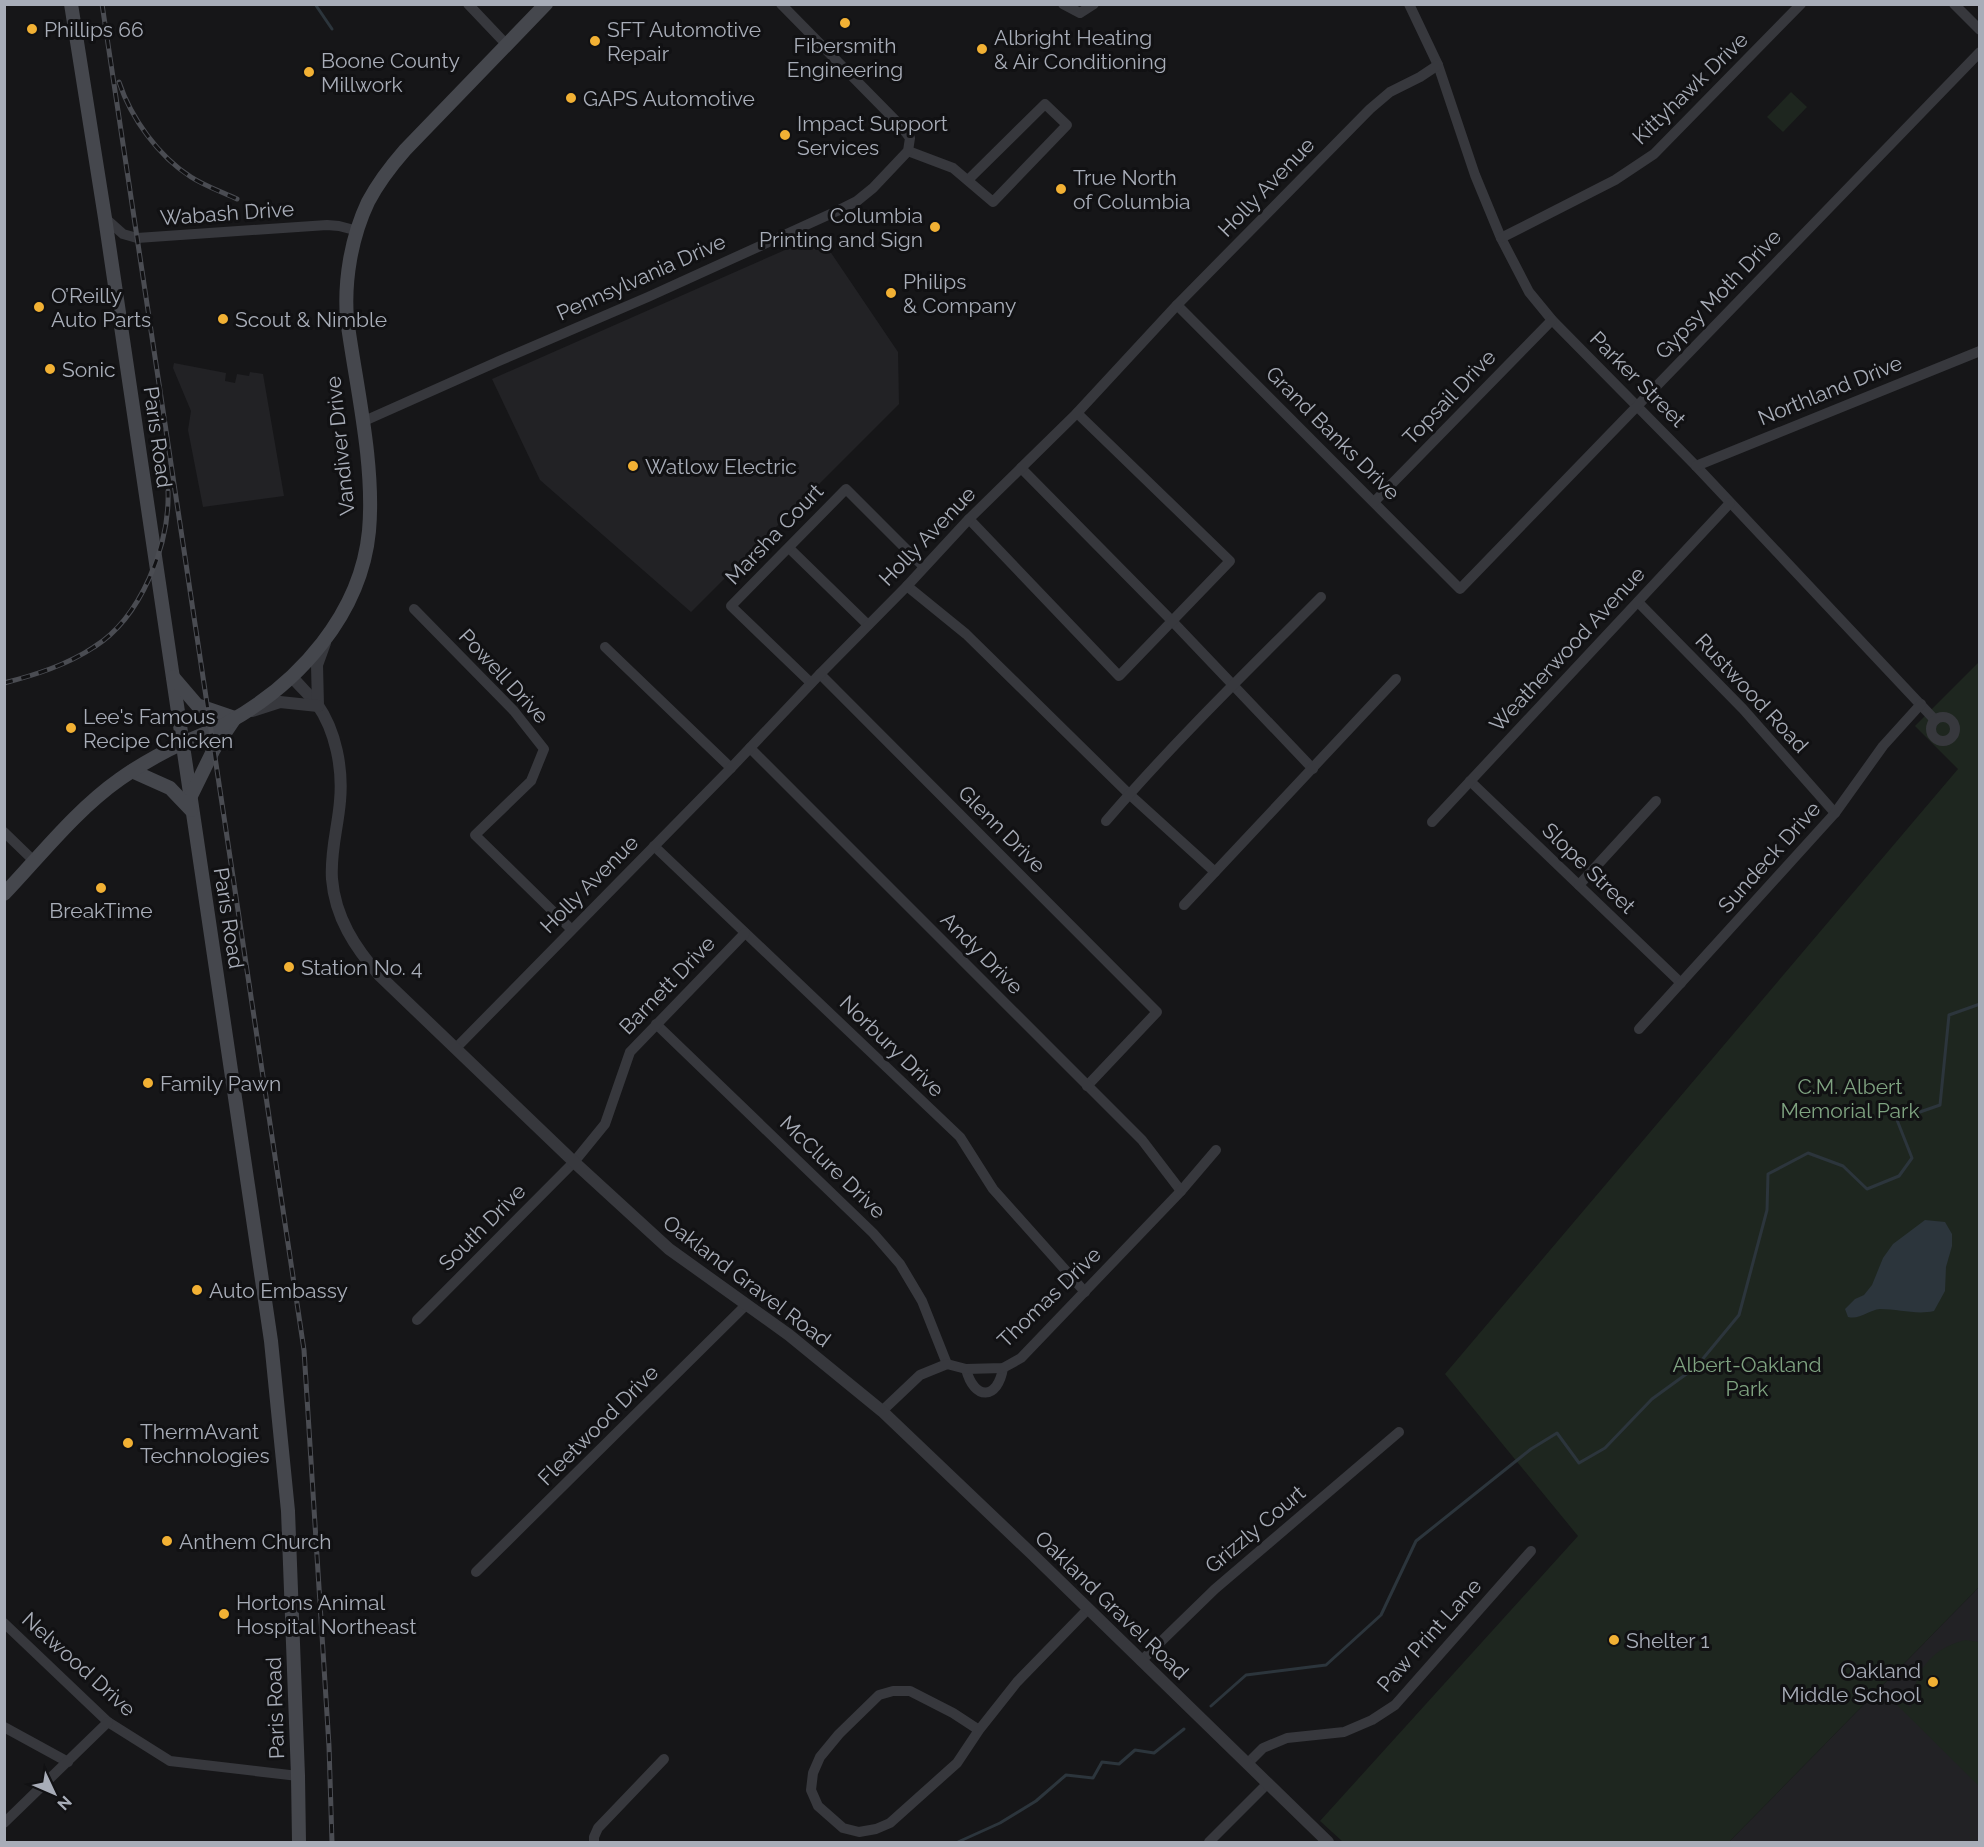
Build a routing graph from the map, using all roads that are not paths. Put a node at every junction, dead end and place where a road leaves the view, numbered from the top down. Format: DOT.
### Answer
graph roads {
  1 [pos="71,4"];
  2 [pos="468,4"];
  3 [pos="546,4"];
  4 [pos="781,4"];
  5 [pos="1063,4"];
  6 [pos="1094,4"];
  7 [pos="1409,4"];
  8 [pos="1801,4"];
  9 [pos="1954,4"];
  10 [pos="1980,30"];
  11 [pos="507,45"];
  12 [pos="1980,52"];
  13 [pos="1438,65"];
  14 [pos="908,151"];
  15 [pos="968,180"];
  16 [pos="105,218"];
  17 [pos="358,231"];
  18 [pos="1500,238"];
  19 [pos="1177,305"];
  20 [pos="1552,320"];
  21 [pos="1980,351"];
  22 [pos="1637,406"];
  23 [pos="1077,413"];
  24 [pos="362,422"];
  25 [pos="1696,465"];
  26 [pos="1021,468"];
  27 [pos="1374,502"];
  28 [pos="1731,502"];
  29 [pos="969,519"];
  30 [pos="789,548"];
  31 [pos="924,567"];
  32 [pos="907,586"];
  33 [pos="1460,589"];
  34 [pos="1321,597"];
  35 [pos="1638,602"];
  36 [pos="414,609"];
  37 [pos="1173,622"];
  38 [pos="868,625"];
  39 [pos="327,639"];
  40 [pos="605,646"];
  41 [pos="820,674"];
  42 [pos="172,675"];
  43 [pos="292,676"];
  44 [pos="1396,679"];
  45 [pos="811,683"];
  46 [pos="1233,685"];
  47 [pos="1921,704"];
  48 [pos="318,706"];
  49 [pos="238,716"];
  50 [pos="1935,720"];
  51 [pos="181,743"];
  52 [pos="750,748"];
  53 [pos="731,768"];
  54 [pos="1313,769"];
  55 [pos="132,771"];
  56 [pos="1470,781"];
  57 [pos="1129,794"];
  58 [pos="1656,801"];
  59 [pos="191,804"];
  60 [pos="1835,813"];
  61 [pos="1106,821"];
  62 [pos="1432,822"];
  63 [pos="4,832"];
  64 [pos="654,846"];
  65 [pos="35,862"];
  66 [pos="1215,873"];
  67 [pos="1579,885"];
  68 [pos="4,894"];
  69 [pos="1184,905"];
  70 [pos="571,929"];
  71 [pos="745,933"];
  72 [pos="1681,983"];
  73 [pos="656,1024"];
  74 [pos="1639,1029"];
  75 [pos="456,1048"];
  76 [pos="1087,1086"];
  77 [pos="1215,1150"];
  78 [pos="574,1162"];
  79 [pos="1181,1191"];
  80 [pos="1085,1292"];
  81 [pos="746,1305"];
  82 [pos="417,1320"];
  83 [pos="947,1364"];
  84 [pos="1002,1368"];
  85 [pos="966,1369"];
  86 [pos="882,1411"];
  87 [pos="1399,1432"];
  88 [pos="1531,1551"];
  89 [pos="476,1572"];
  90 [pos="1088,1609"];
  91 [pos="4,1623"];
  92 [pos="1141,1661"];
  93 [pos="108,1722"];
  94 [pos="4,1727"];
  95 [pos="979,1730"];
  96 [pos="664,1759"];
  97 [pos="68,1762"];
  98 [pos="1247,1764"];
  99 [pos="298,1776"];
  100 [pos="1267,1784"];
  101 [pos="4,1823"];
  102 [pos="299,1842"];
  103 [pos="594,1842"];
  104 [pos="1209,1842"];
  105 [pos="1328,1842"];
  1 -- 16 [label="main road, Paris Road"];
  2 -- 11 [label="street"];
  3 -- 11 [label="main road, Vandiver Drive"];
  4 -- 14 [label="street"];
  5 -- 6 [label="street"];
  7 -- 13 [label="street, Parker Street"];
  8 -- 18 [label="street, Kittyhawk Drive"];
  9 -- 10 [label="street"];
  11 -- 17 [label="main road, Vandiver Drive"];
  12 -- 22 [label="street, Gypsy Moth Drive"];
  13 -- 18 [label="street, Parker Street"];
  13 -- 19 [label="street, Holly Avenue"];
  14 -- 15 [label="street"];
  14 -- 24 [label="street, Pennsylvania Drive"];
  15 -- 15 [label="street"];
  16 -- 17 [label="street, Wabash Drive"];
  16 -- 42 [label="main road, Paris Road"];
  17 -- 24 [label="main road, Vandiver Drive"];
  18 -- 20 [label="street, Parker Street"];
  19 -- 23 [label="street, Holly Avenue"];
  19 -- 27 [label="street, Grand Banks Drive"];
  20 -- 22 [label="street, Parker Street"];
  20 -- 27 [label="street, Topsail Drive"];
  21 -- 25 [label="street, Northland Drive"];
  22 -- 25 [label="street, Parker Street"];
  22 -- 33 [label="street, Gypsy Moth Drive"];
  23 -- 26 [label="street, Holly Avenue"];
  23 -- 37 [label="street"];
  24 -- 39 [label="main road, Vandiver Drive"];
  25 -- 28 [label="street, Parker Street"];
  26 -- 29 [label="street, Holly Avenue"];
  26 -- 37 [label="street"];
  27 -- 33 [label="street, Grand Banks Drive"];
  28 -- 35 [label="street, Weatherwood Avenue"];
  28 -- 47 [label="street, Parker Street"];
  29 -- 31 [label="street, Holly Avenue"];
  29 -- 37 [label="street"];
  30 -- 31 [label="street, Marsha Court"];
  30 -- 38 [label="street"];
  30 -- 45 [label="street, Marsha Court"];
  31 -- 32 [label="street, Holly Avenue"];
  32 -- 38 [label="street, Holly Avenue"];
  32 -- 57 [label="street"];
  34 -- 46 [label="street"];
  35 -- 56 [label="street, Weatherwood Avenue"];
  35 -- 60 [label="street, Rustwood Road"];
  36 -- 70 [label="street, Powell Drive"];
  37 -- 46 [label="street"];
  38 -- 41 [label="street, Holly Avenue"];
  39 -- 43 [label="main road, Vandiver Drive"];
  39 -- 48 [label="street"];
  40 -- 53 [label="street"];
  41 -- 45 [label="street, Holly Avenue"];
  41 -- 76 [label="street, Glenn Drive"];
  42 -- 49 [label="main road"];
  42 -- 51 [label="main road, Paris Road"];
  43 -- 48 [label="street, Oakland Gravel Road"];
  43 -- 49 [label="main road, Vandiver Drive"];
  44 -- 54 [label="street"];
  45 -- 52 [label="street, Holly Avenue"];
  46 -- 54 [label="street"];
  46 -- 57 [label="street"];
  47 -- 50 [label="street, Parker Street"];
  47 -- 60 [label="street, Sundeck Drive"];
  48 -- 49 [label="street"];
  48 -- 75 [label="street, Oakland Gravel Road"];
  49 -- 51 [label="main road, Vandiver Drive"];
  49 -- 59 [label="main road"];
  51 -- 55 [label="main road, Vandiver Drive"];
  51 -- 59 [label="main road, Paris Road"];
  52 -- 53 [label="street, Holly Avenue"];
  52 -- 76 [label="street, Andy Drive"];
  53 -- 64 [label="street, Holly Avenue"];
  54 -- 66 [label="street"];
  55 -- 59 [label="main road"];
  55 -- 65 [label="main road, Vandiver Drive"];
  56 -- 62 [label="street, Weatherwood Avenue"];
  56 -- 67 [label="street, Slope Street"];
  57 -- 61 [label="street"];
  57 -- 66 [label="street"];
  58 -- 67 [label="street"];
  59 -- 99 [label="main road, Paris Road"];
  60 -- 72 [label="street, Sundeck Drive"];
  63 -- 65 [label="street"];
  64 -- 70 [label="street, Holly Avenue"];
  64 -- 71 [label="street, Norbury Drive"];
  65 -- 68 [label="main road, Vandiver Drive"];
  66 -- 69 [label="street"];
  67 -- 72 [label="street, Slope Street"];
  70 -- 75 [label="street, Holly Avenue"];
  71 -- 73 [label="street, Barnett Drive"];
  71 -- 80 [label="street, Norbury Drive"];
  72 -- 74 [label="street, Sundeck Drive"];
  73 -- 78 [label="street, Barnett Drive"];
  73 -- 83 [label="street, McClure Drive"];
  75 -- 78 [label="street, Oakland Gravel Road"];
  76 -- 79 [label="street, Andy Drive"];
  77 -- 79 [label="street, Thomas Drive"];
  78 -- 81 [label="street, Oakland Gravel Road"];
  78 -- 82 [label="street, South Drive"];
  79 -- 80 [label="street, Thomas Drive"];
  80 -- 84 [label="street, Thomas Drive"];
  81 -- 86 [label="street, Oakland Gravel Road"];
  81 -- 89 [label="street, Fleetwood Drive"];
  83 -- 85 [label="street, Thomas Drive"];
  83 -- 86 [label="street"];
  84 -- 85 [label="street, Thomas Drive"];
  84 -- 85 [label="street"];
  86 -- 90 [label="street, Oakland Gravel Road"];
  87 -- 92 [label="street, Grizzly Court"];
  88 -- 98 [label="street, Paw Print Lane"];
  90 -- 92 [label="street, Oakland Gravel Road"];
  90 -- 95 [label="street"];
  91 -- 93 [label="street, Nelwood Drive"];
  92 -- 98 [label="street, Oakland Gravel Road"];
  93 -- 97 [label="street"];
  93 -- 99 [label="street, Nelwood Drive"];
  94 -- 97 [label="street"];
  95 -- 95 [label="street"];
  96 -- 103 [label="street"];
  97 -- 101 [label="street"];
  98 -- 100 [label="street, Oakland Gravel Road"];
  99 -- 102 [label="main road, Paris Road"];
  100 -- 104 [label="street"];
  100 -- 105 [label="street, Oakland Gravel Road"];
}
